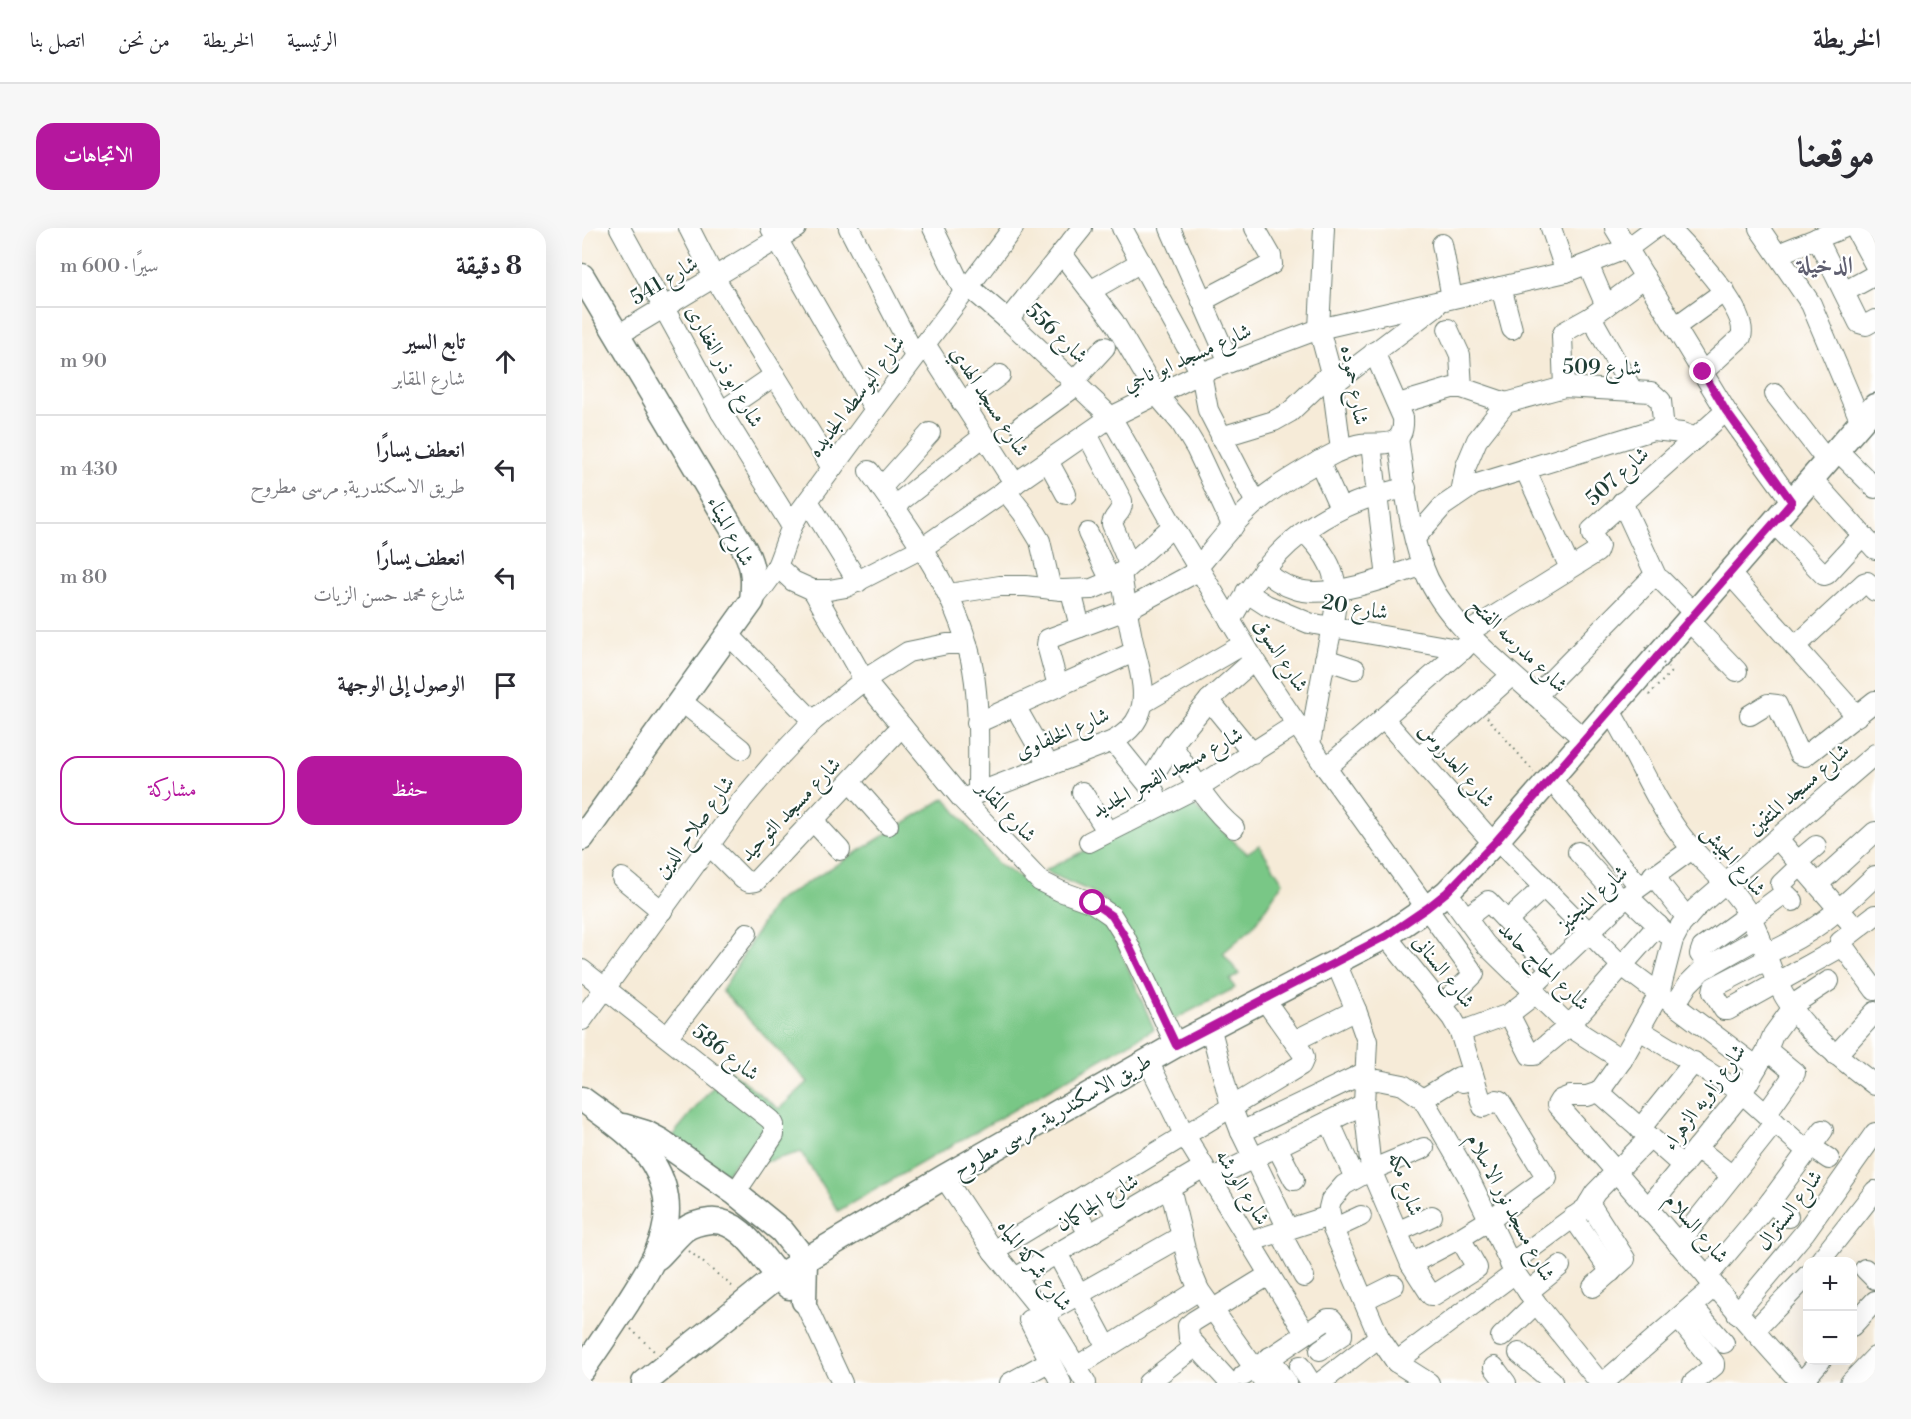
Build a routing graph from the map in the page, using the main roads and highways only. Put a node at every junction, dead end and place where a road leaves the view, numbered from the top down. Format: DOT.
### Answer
graph roads {
  1 [pos="582,276"];
  2 [pos="1868,414"];
  3 [pos="582,838"];
  4 [pos="582,1099"];
  5 [pos="615,1124"];
  6 [pos="805,1260"];
  7 [pos="651,1265"];
  8 [pos="777,1277"];
  9 [pos="582,1370"];
  10 [pos="644,1383"];
  1 -- 3 [label="main road, شارع الميناء"];
  2 -- 6 [label="main road, طريق الاسكندرية, مرسى مطروح"];
  4 -- 5 [label="main road"];
  5 -- 6 [label="main road"];
  5 -- 7 [label="main road"];
  6 -- 8 [label="main road, طريق الاسكندرية, مرسى مطروح"];
  6 -- 8 [label="main road"];
  7 -- 8 [label="main road"];
  7 -- 9 [label="main road"];
  8 -- 10 [label="main road, طريق الاسكندرية, مرسى مطروح"];
}
